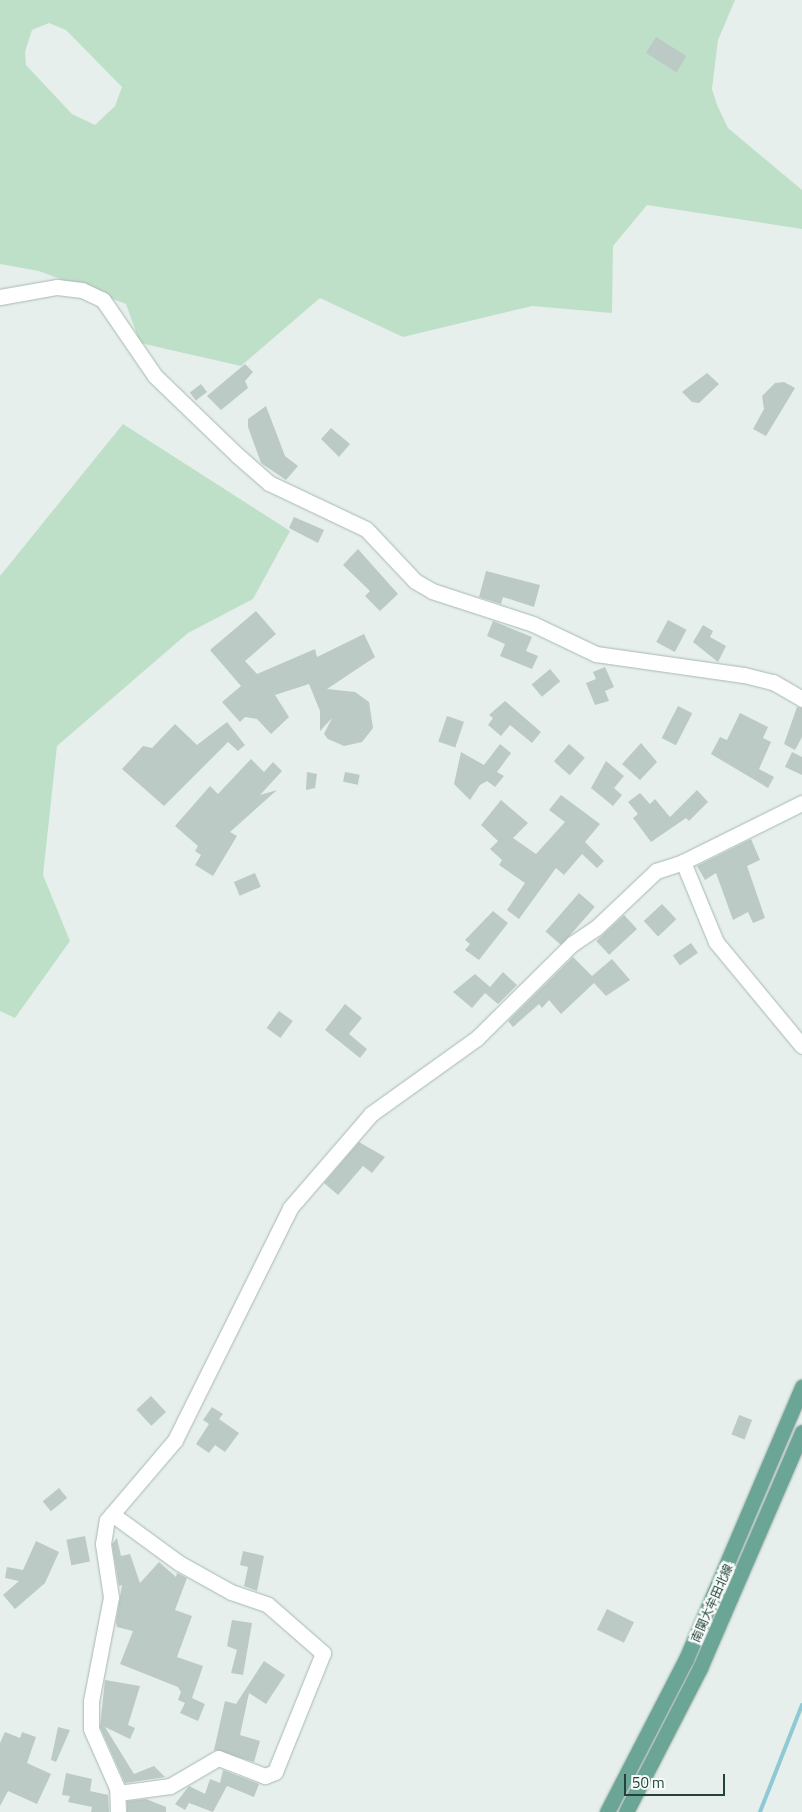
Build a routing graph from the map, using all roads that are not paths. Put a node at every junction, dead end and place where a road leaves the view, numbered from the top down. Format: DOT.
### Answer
graph roads {
  1 [pos="0,296"];
  2 [pos="802,700"];
  3 [pos="802,803"];
  4 [pos="683,862"];
  5 [pos="802,1046"];
  6 [pos="802,1387"];
  7 [pos="802,1432"];
  8 [pos="112,1514"];
  9 [pos="118,1793"];
  10 [pos="118,1812"];
  11 [pos="608,1812"];
  12 [pos="626,1812"];
  1 -- 2 [label="street"];
  3 -- 4 [label="street"];
  4 -- 5 [label="street"];
  4 -- 8 [label="street"];
  6 -- 11 [label="main road, 南関大牟田北線"];
  7 -- 12 [label="main road, 南関大牟田北線"];
  8 -- 9 [label="street"];
  8 -- 9 [label="street"];
  9 -- 10 [label="street"];
}
